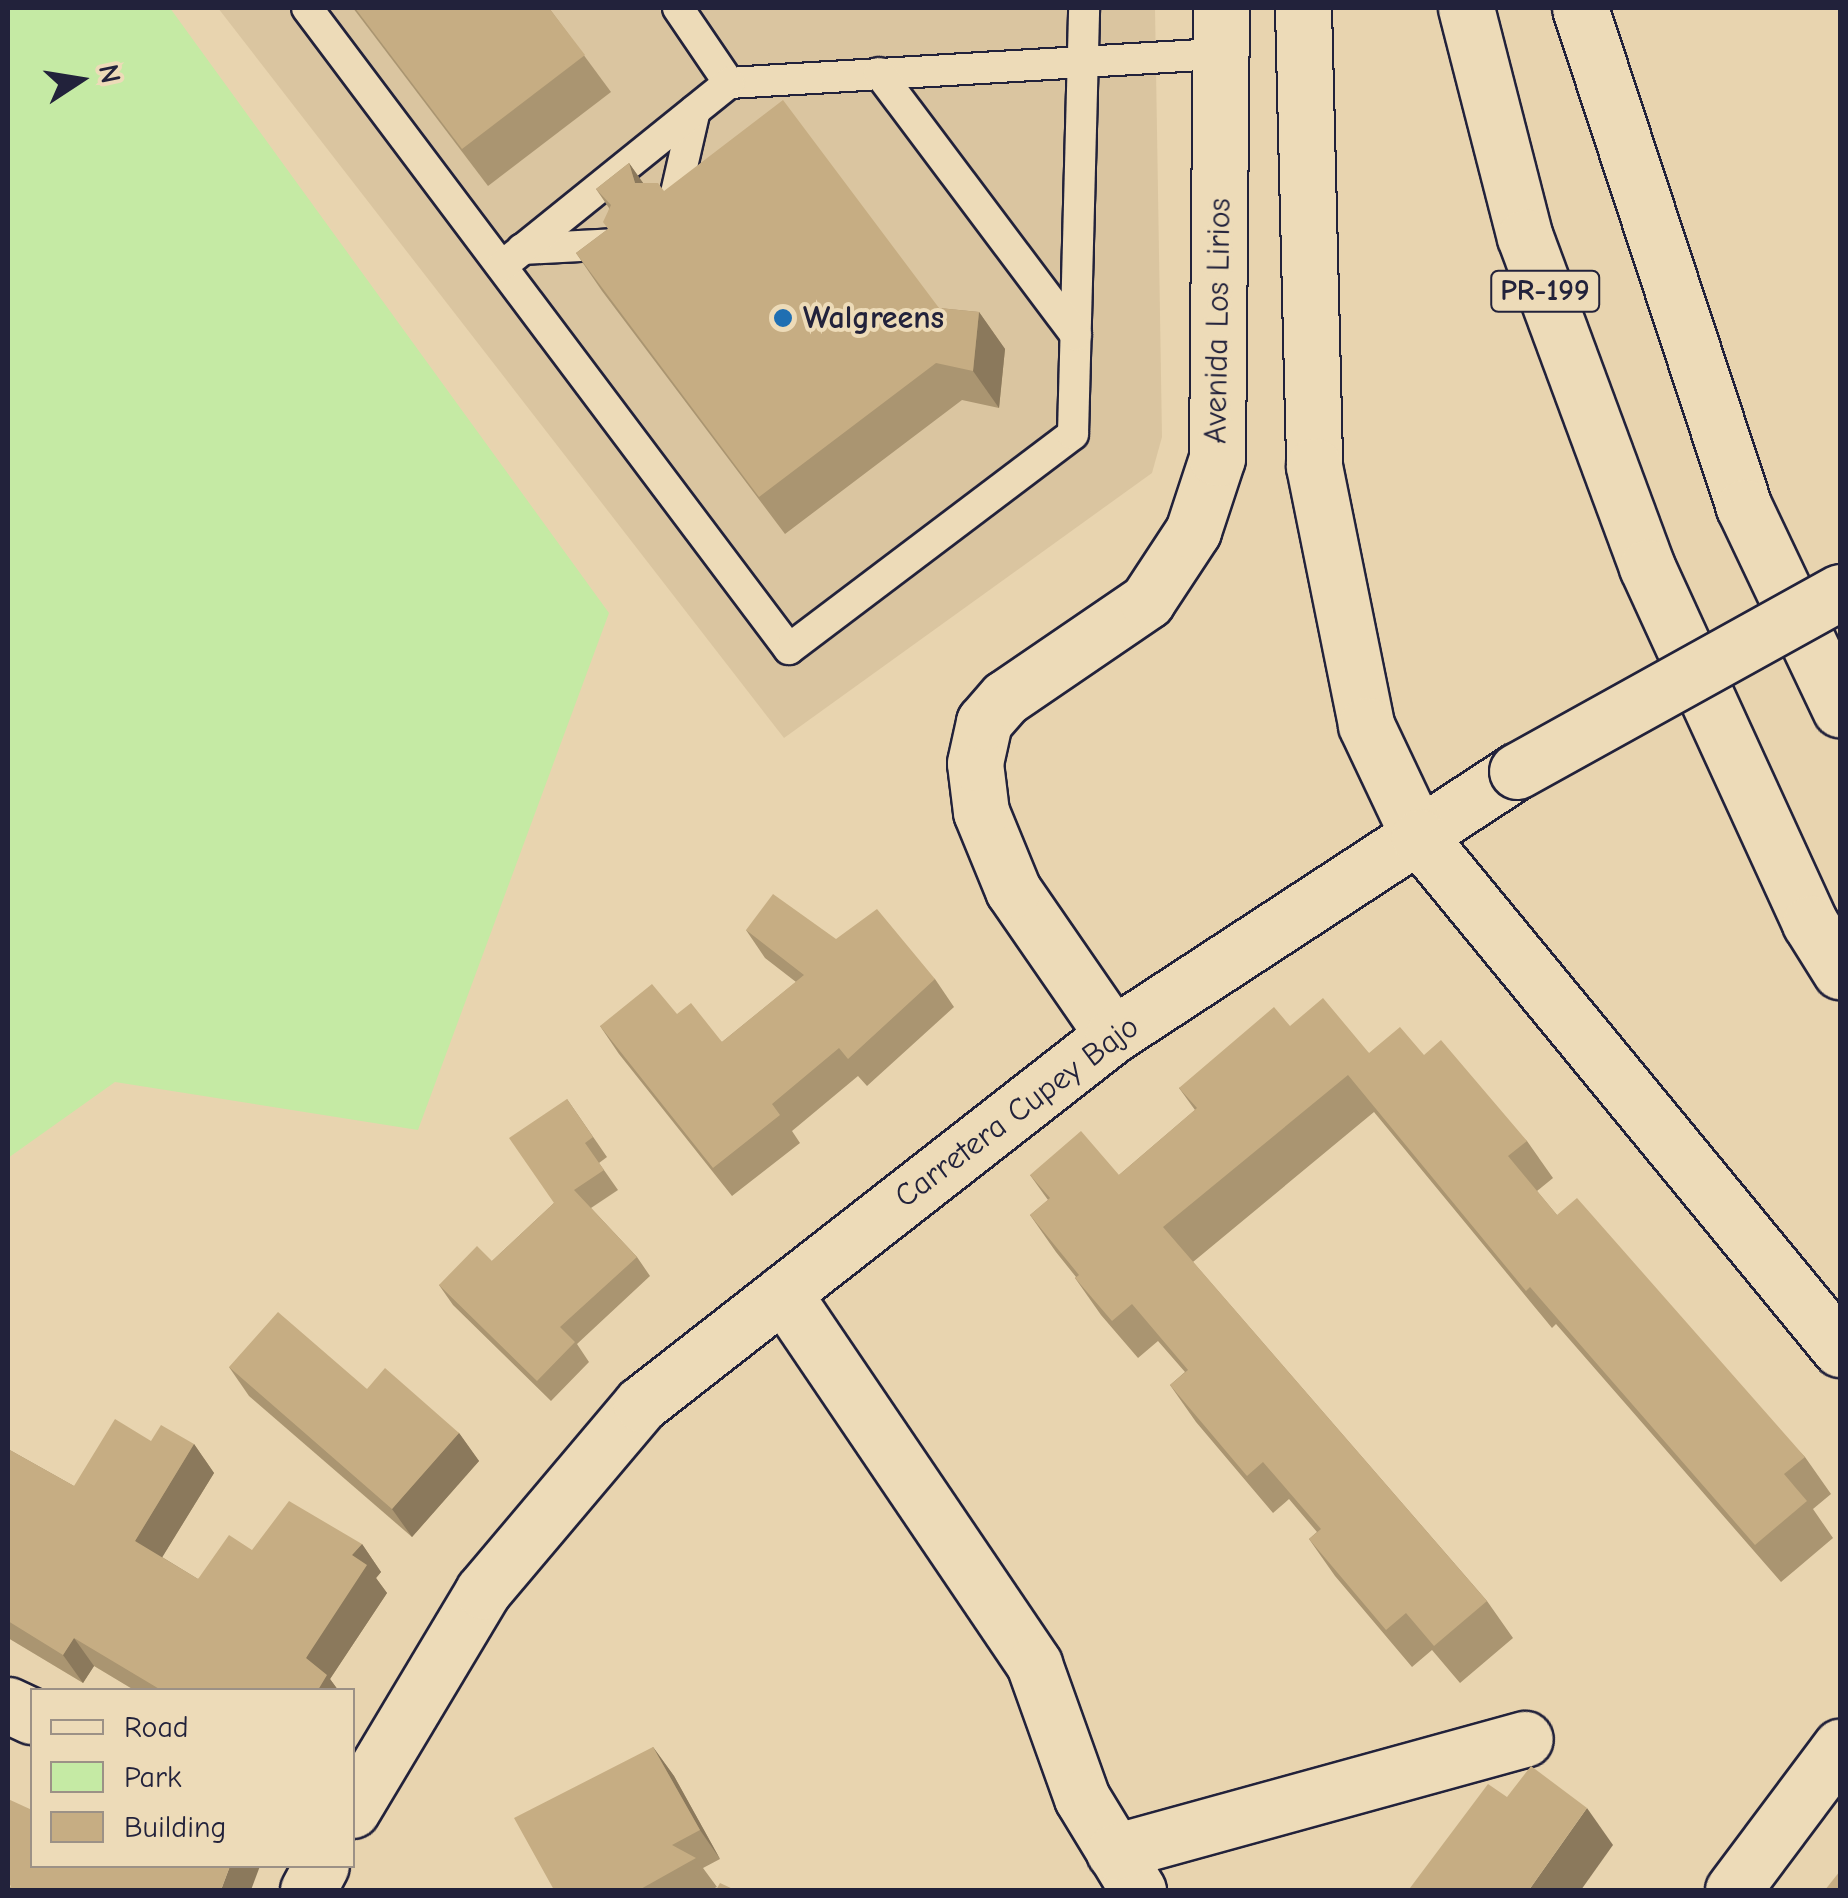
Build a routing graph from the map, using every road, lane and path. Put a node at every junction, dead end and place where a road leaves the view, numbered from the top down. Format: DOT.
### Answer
graph roads {
  1 [pos="308,8"];
  2 [pos="678,8"];
  3 [pos="1084,8"];
  4 [pos="1302,8"];
  5 [pos="1466,8"];
  6 [pos="1580,8"];
  7 [pos="1221,31"];
  8 [pos="1084,59"];
  9 [pos="880,73"];
  10 [pos="728,84"];
  11 [pos="695,110"];
  12 [pos="673,206"];
  13 [pos="618,244"];
  14 [pos="512,258"];
  15 [pos="1076,335"];
  16 [pos="1840,592"];
  17 [pos="1840,709"];
  18 [pos="1419,838"];
  19 [pos="1840,972"];
  20 [pos="1113,1035"];
  21 [pos="783,1294"];
  22 [pos="1840,1349"];
  23 [pos="1526,1739"];
  24 [pos="1840,1746"];
  25 [pos="355,1805"];
  26 [pos="320,1868"];
  27 [pos="1126,1871"];
  28 [pos="308,1890"];
  29 [pos="1732,1890"];
  1 -- 14 [label="lane"];
  2 -- 10 [label="lane"];
  3 -- 8 [label="lane"];
  4 -- 18 [label="street"];
  5 -- 19 [label="street, PR-199"];
  6 -- 17 [label="street"];
  7 -- 8 [label="lane"];
  7 -- 20 [label="street, Avenida Los Lirios"];
  8 -- 9 [label="lane"];
  8 -- 15 [label="lane"];
  9 -- 10 [label="lane"];
  9 -- 15 [label="lane"];
  10 -- 11 [label="lane"];
  11 -- 12 [label="lane"];
  11 -- 14 [label="lane"];
  13 -- 14 [label="lane"];
  14 -- 15 [label="lane"];
  16 -- 18 [label="street, Carretera Cupey Bajo, bridge"];
  18 -- 20 [label="street, Carretera Cupey Bajo"];
  18 -- 22 [label="street"];
  20 -- 21 [label="street, Carretera Cupey Bajo"];
  21 -- 25 [label="street, Carretera Cupey Bajo"];
  21 -- 27 [label="street"];
  23 -- 27 [label="street"];
  24 -- 29 [label="street"];
  26 -- 28 [label="street"];
}
